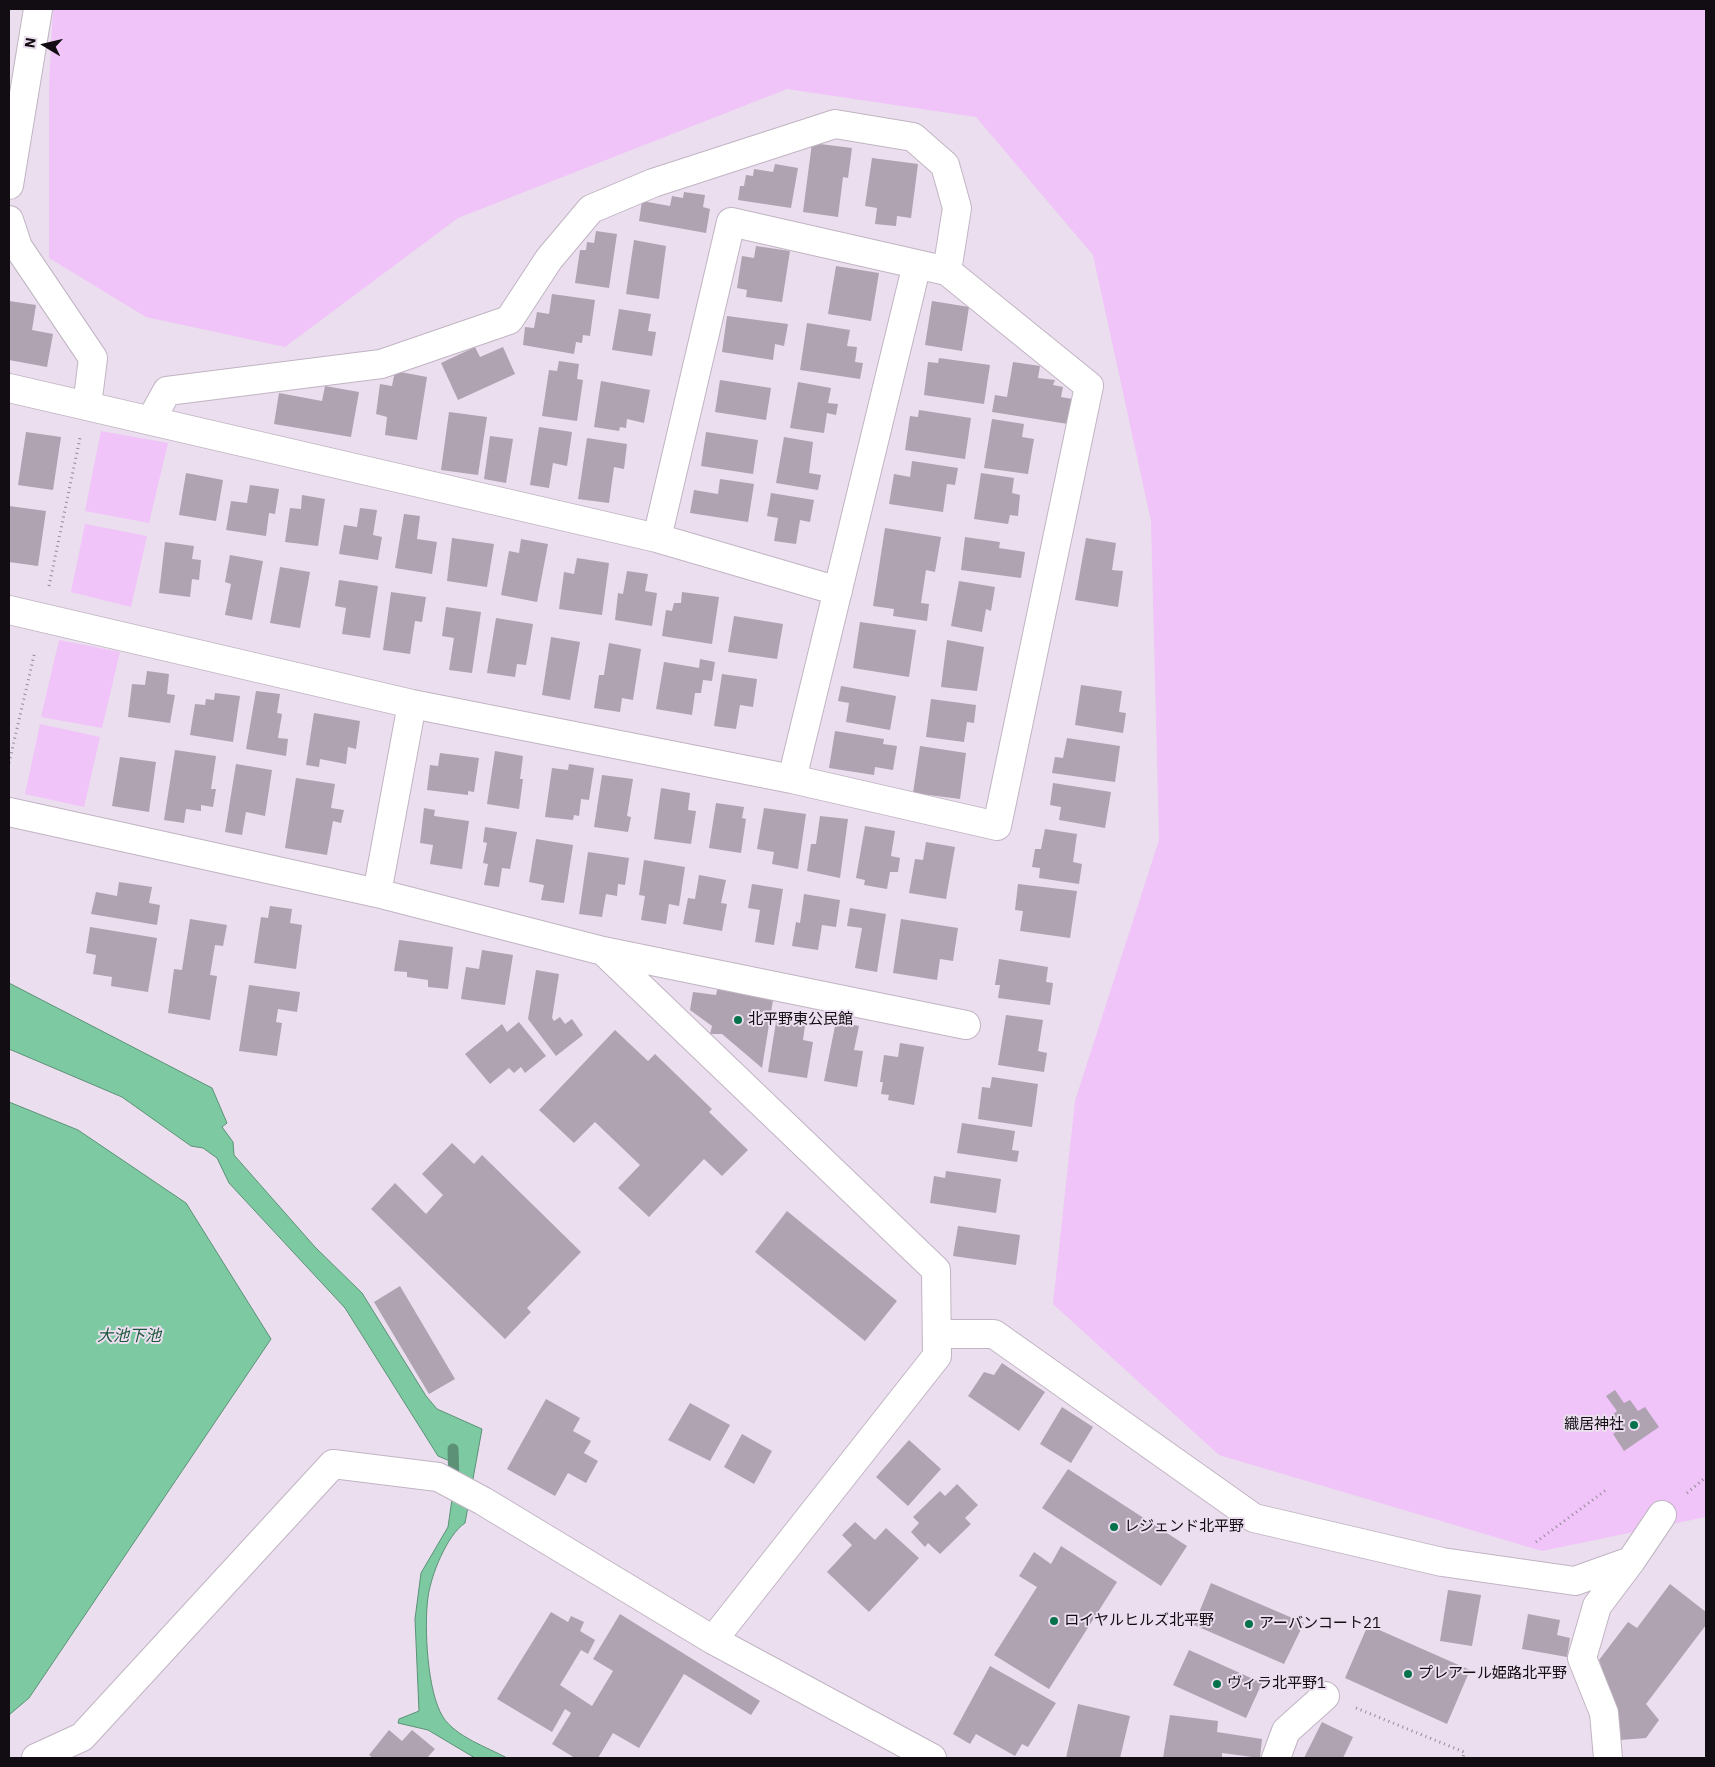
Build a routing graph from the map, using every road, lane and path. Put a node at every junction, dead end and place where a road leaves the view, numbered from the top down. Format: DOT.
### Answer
graph roads {
  1 [pos="38,9"];
  2 [pos="9,185"];
  3 [pos="9,220"];
  4 [pos="917,264"];
  5 [pos="947,271"];
  6 [pos="9,388"];
  7 [pos="87,406"];
  8 [pos="151,420"];
  9 [pos="657,538"];
  10 [pos="838,591"];
  11 [pos="9,610"];
  12 [pos="412,704"];
  13 [pos="792,779"];
  14 [pos="9,812"];
  15 [pos="377,893"];
  16 [pos="603,951"];
  17 [pos="966,1025"];
  18 [pos="937,1334"];
  19 [pos="1606,1490"];
  20 [pos="1662,1514"];
  21 [pos="1631,1561"];
  22 [pos="1497,1570"];
  23 [pos="713,1640"];
  24 [pos="1325,1696"];
  25 [pos="927,1757"];
  26 [pos="36,1758"];
  27 [pos="1276,1758"];
  28 [pos="1463,1758"];
  29 [pos="1608,1758"];
  1 -- 2 [label="street"];
  3 -- 7 [label="street"];
  4 -- 5 [label="street"];
  4 -- 9 [label="street"];
  4 -- 10 [label="street"];
  5 -- 8 [label="street"];
  5 -- 13 [label="street"];
  6 -- 7 [label="street"];
  7 -- 8 [label="street"];
  8 -- 9 [label="street"];
  9 -- 10 [label="street"];
  10 -- 13 [label="street"];
  11 -- 12 [label="street"];
  12 -- 13 [label="street"];
  12 -- 15 [label="street"];
  14 -- 15 [label="street"];
  15 -- 16 [label="street"];
  16 -- 17 [label="street"];
  16 -- 18 [label="street"];
  18 -- 22 [label="street"];
  18 -- 23 [label="street"];
  19 -- 22 [label="path"];
  20 -- 21 [label="street"];
  21 -- 22 [label="street"];
  21 -- 29 [label="street"];
  23 -- 25 [label="street"];
  23 -- 26 [label="street"];
  24 -- 27 [label="street"];
  24 -- 28 [label="path"];
}
